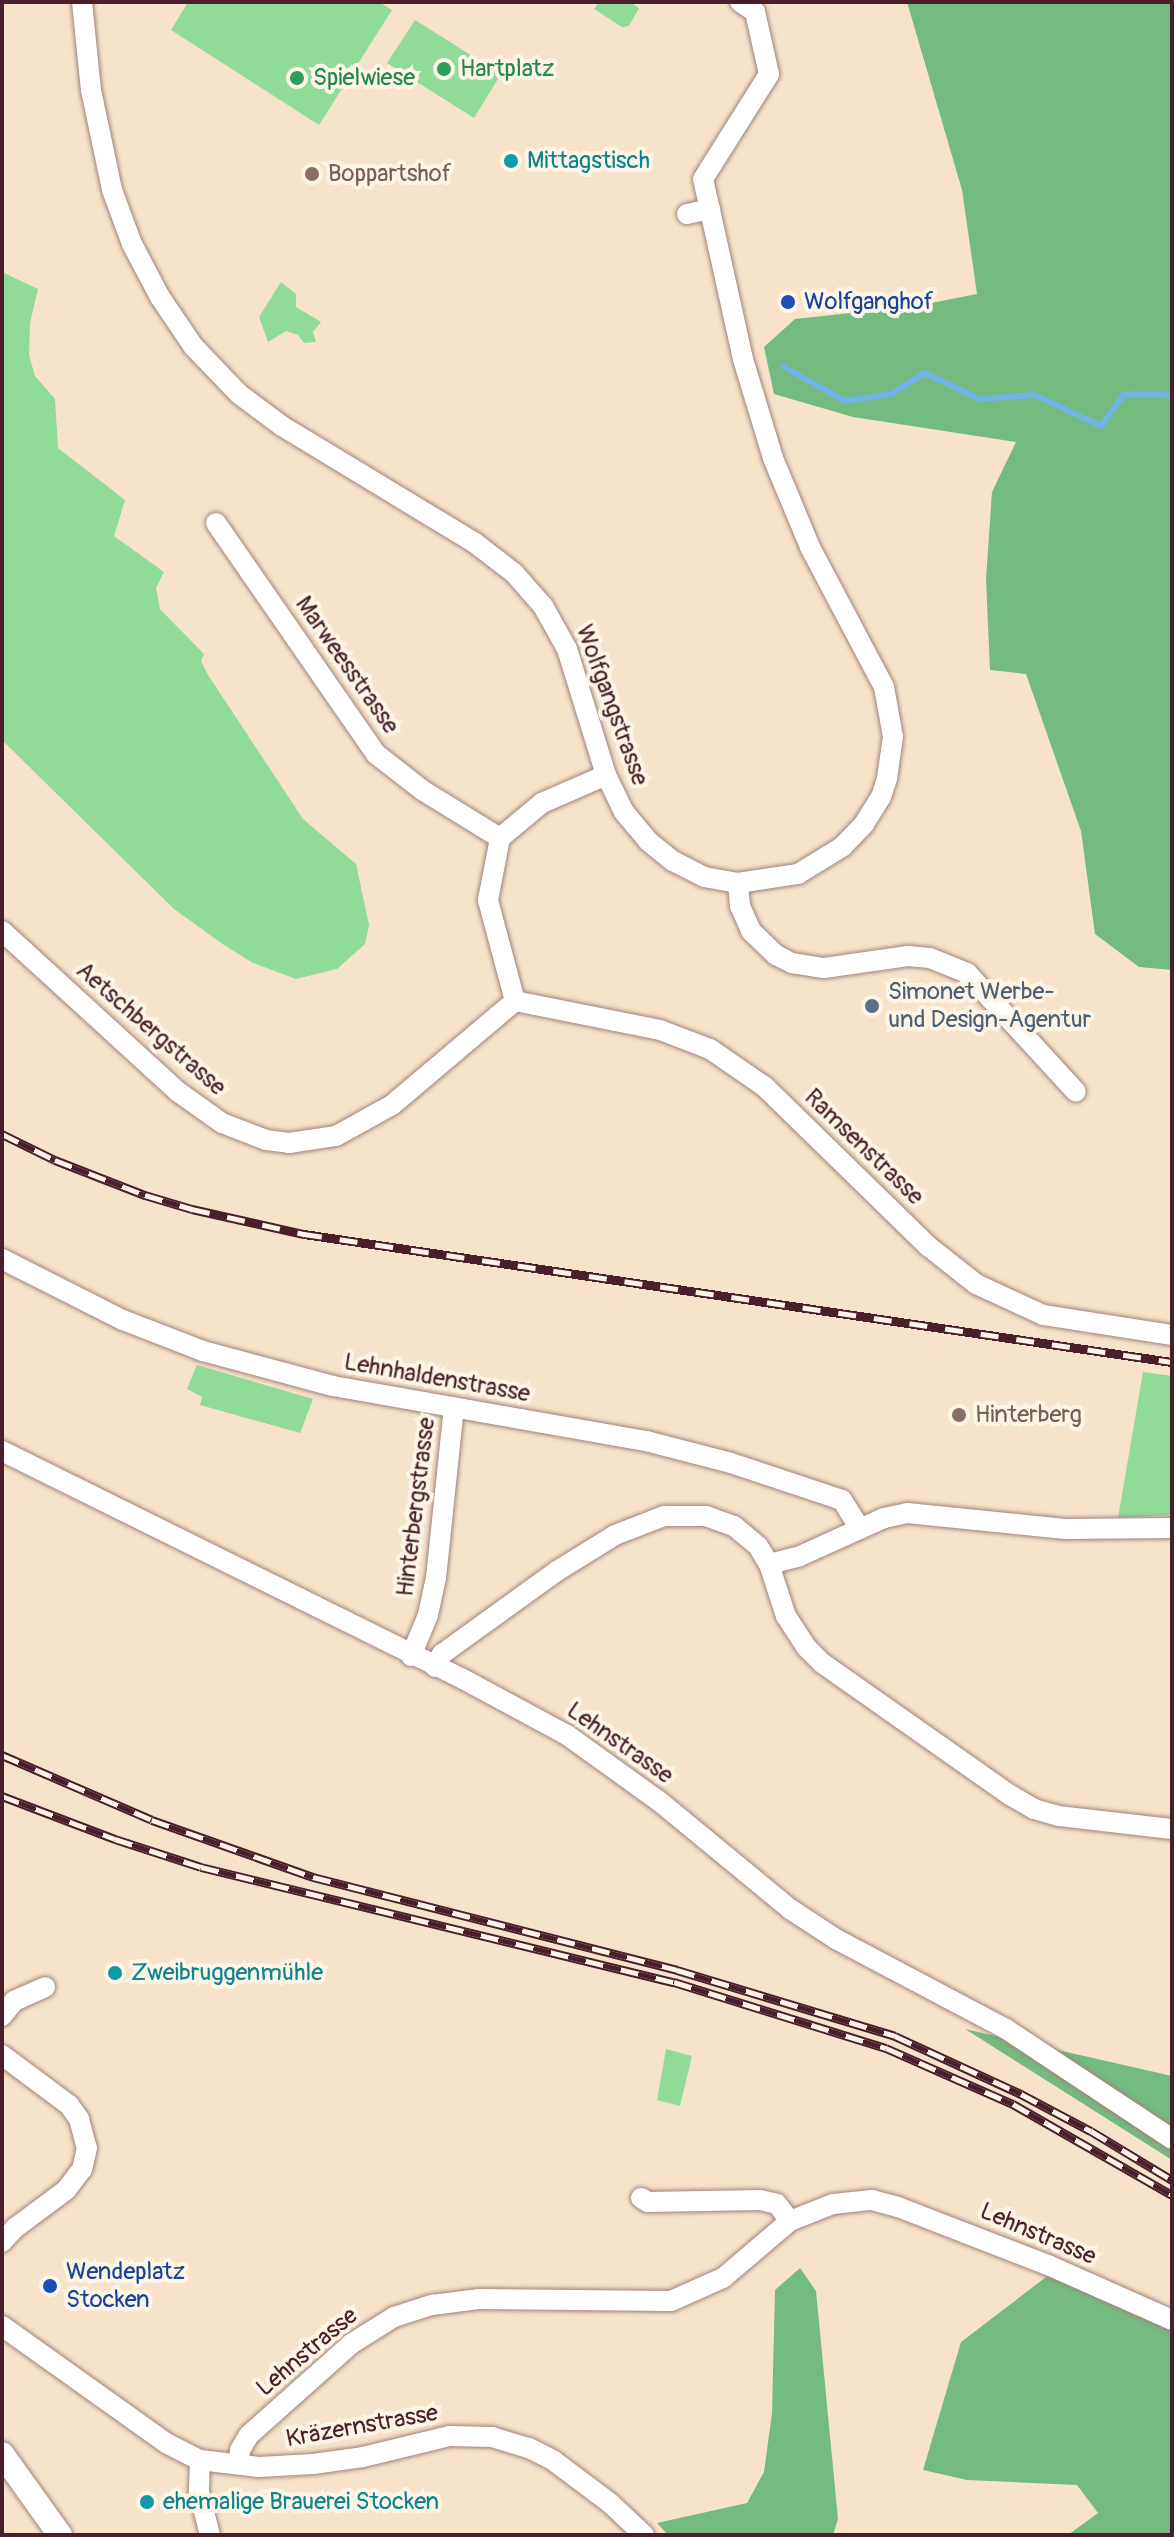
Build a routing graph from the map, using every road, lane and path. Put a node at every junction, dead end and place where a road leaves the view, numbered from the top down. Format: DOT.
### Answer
graph roads {
  1 [pos="82,2"];
  2 [pos="740,2"];
  3 [pos="710,209"];
  4 [pos="687,214"];
  5 [pos="216,523"];
  6 [pos="606,775"];
  7 [pos="500,838"];
  8 [pos="738,883"];
  9 [pos="2,931"];
  10 [pos="515,1001"];
  11 [pos="1076,1092"];
  12 [pos="2,1259"];
  13 [pos="1172,1335"];
  14 [pos="454,1408"];
  15 [pos="2,1451"];
  16 [pos="1172,1528"];
  17 [pos="860,1529"];
  18 [pos="769,1564"];
  19 [pos="411,1656"];
  20 [pos="435,1667"];
  21 [pos="1172,1829"];
  22 [pos="45,1987"];
  23 [pos="2,2016"];
  24 [pos="2,2055"];
  25 [pos="1172,2139"];
  26 [pos="641,2198"];
  27 [pos="790,2221"];
  28 [pos="2,2242"];
  29 [pos="1172,2320"];
  30 [pos="2,2326"];
  31 [pos="2,2454"];
  32 [pos="200,2460"];
  33 [pos="239,2464"];
  34 [pos="60,2535"];
  35 [pos="210,2535"];
  36 [pos="644,2535"];
  1 -- 6 [label="street, Wolfgangstrasse"];
  2 -- 3 [label="street, Wolfgangstrasse"];
  3 -- 4 [label="street"];
  3 -- 8 [label="street, Wolfgangstrasse"];
  5 -- 7 [label="street, Marweesstrasse"];
  6 -- 7 [label="street"];
  6 -- 8 [label="street, Wolfgangstrasse"];
  7 -- 10 [label="street"];
  8 -- 11 [label="street"];
  9 -- 10 [label="street, Aetschbergstrasse"];
  10 -- 13 [label="street, Ramsenstrasse"];
  12 -- 14 [label="street, Lehnhaldenstrasse"];
  14 -- 17 [label="street, Lehnhaldenstrasse"];
  14 -- 19 [label="street, Hinterbergstrasse"];
  15 -- 19 [label="street, Lehnstrasse"];
  16 -- 17 [label="street"];
  17 -- 18 [label="street"];
  18 -- 20 [label="street"];
  18 -- 21 [label="street"];
  19 -- 20 [label="street, Lehnstrasse"];
  20 -- 25 [label="street, Lehnstrasse"];
  22 -- 23 [label="street"];
  24 -- 28 [label="street"];
  26 -- 27 [label="street"];
  27 -- 29 [label="street, Lehnstrasse"];
  27 -- 33 [label="street, Lehnstrasse"];
  30 -- 32 [label="street, Kräzernstrasse"];
  31 -- 34 [label="main road"];
  32 -- 33 [label="street, Kräzernstrasse"];
  32 -- 35 [label="street"];
  33 -- 36 [label="street, Kräzernstrasse"];
}
